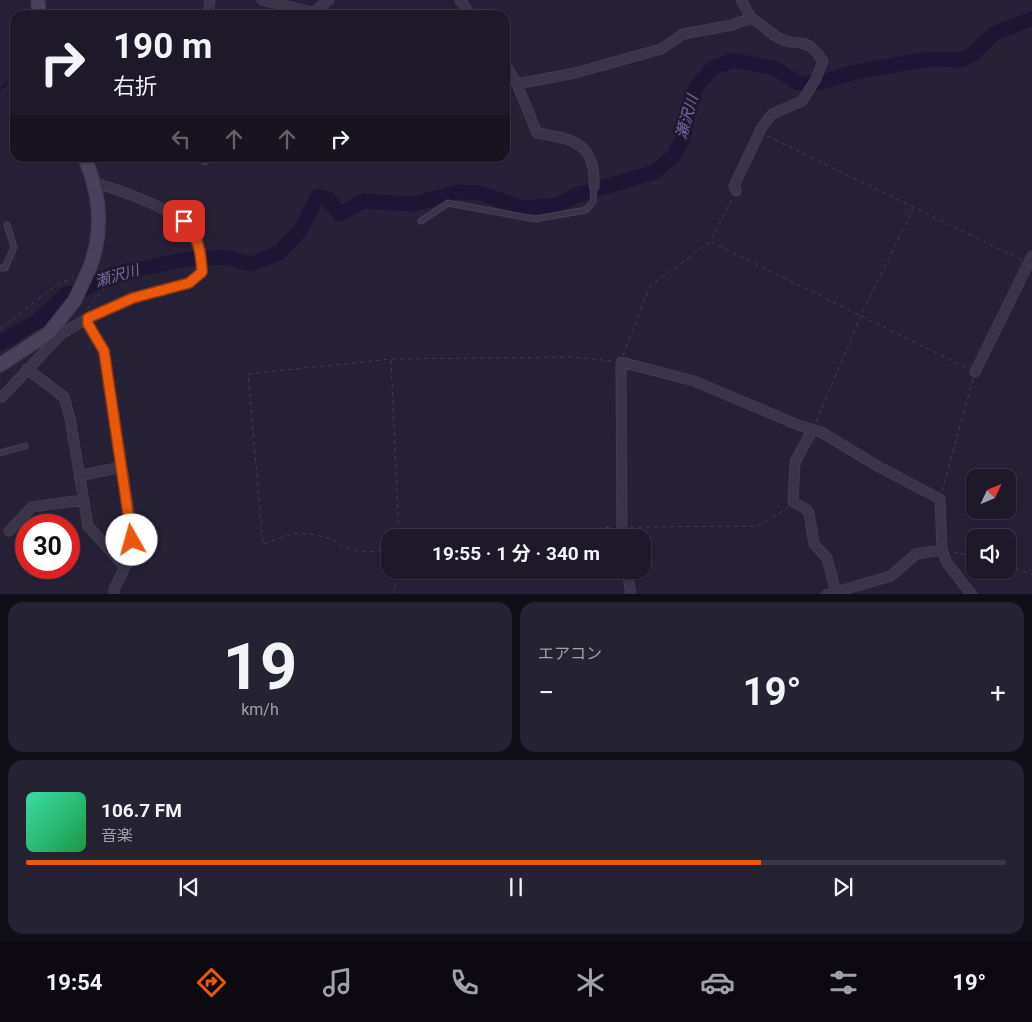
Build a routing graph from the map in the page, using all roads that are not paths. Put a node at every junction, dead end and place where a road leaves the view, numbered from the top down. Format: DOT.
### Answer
graph roads {
  1 [pos="262,0"];
  2 [pos="329,0"];
  3 [pos="741,0"];
  4 [pos="297,10"];
  5 [pos="316,10"];
  6 [pos="751,18"];
  7 [pos="510,72"];
  8 [pos="517,84"];
  9 [pos="87,162"];
  10 [pos="95,183"];
  11 [pos="594,187"];
  12 [pos="736,191"];
  13 [pos="422,221"];
  14 [pos="7,225"];
  15 [pos="1030,260"];
  16 [pos="0,268"];
  17 [pos="88,318"];
  18 [pos="0,365"];
  19 [pos="27,369"];
  20 [pos="975,372"];
  21 [pos="1,399"];
  22 [pos="813,430"];
  23 [pos="25,446"];
  24 [pos="0,452"];
  25 [pos="121,467"];
  26 [pos="79,476"];
  27 [pos="82,500"];
  28 [pos="622,529"];
  29 [pos="9,531"];
  30 [pos="942,550"];
  31 [pos="125,567"];
  32 [pos="628,579"];
  33 [pos="836,592"];
  34 [pos="114,594"];
  35 [pos="631,594"];
  36 [pos="826,594"];
  37 [pos="972,594"];
  1 -- 4 [label="street"];
  2 -- 5 [label="street"];
  3 -- 6 [label="street"];
  6 -- 8 [label="street"];
  6 -- 12 [label="street"];
  7 -- 8 [label="street"];
  8 -- 11 [label="street"];
  9 -- 10 [label="main road"];
  10 -- 17 [label="street"];
  10 -- 18 [label="main road, bridge"];
  11 -- 13 [label="lane"];
  14 -- 16 [label="lane"];
  15 -- 20 [label="street"];
  17 -- 19 [label="street"];
  17 -- 25 [label="street"];
  19 -- 21 [label="street"];
  19 -- 26 [label="street"];
  22 -- 28 [label="street"];
  22 -- 30 [label="street"];
  22 -- 33 [label="street"];
  23 -- 24 [label="lane"];
  25 -- 26 [label="street"];
  25 -- 31 [label="street"];
  26 -- 27 [label="street"];
  27 -- 29 [label="street"];
  27 -- 31 [label="street"];
  30 -- 33 [label="street"];
  30 -- 37 [label="street"];
  31 -- 34 [label="street"];
  32 -- 35 [label="street"];
  33 -- 36 [label="street"];
}
